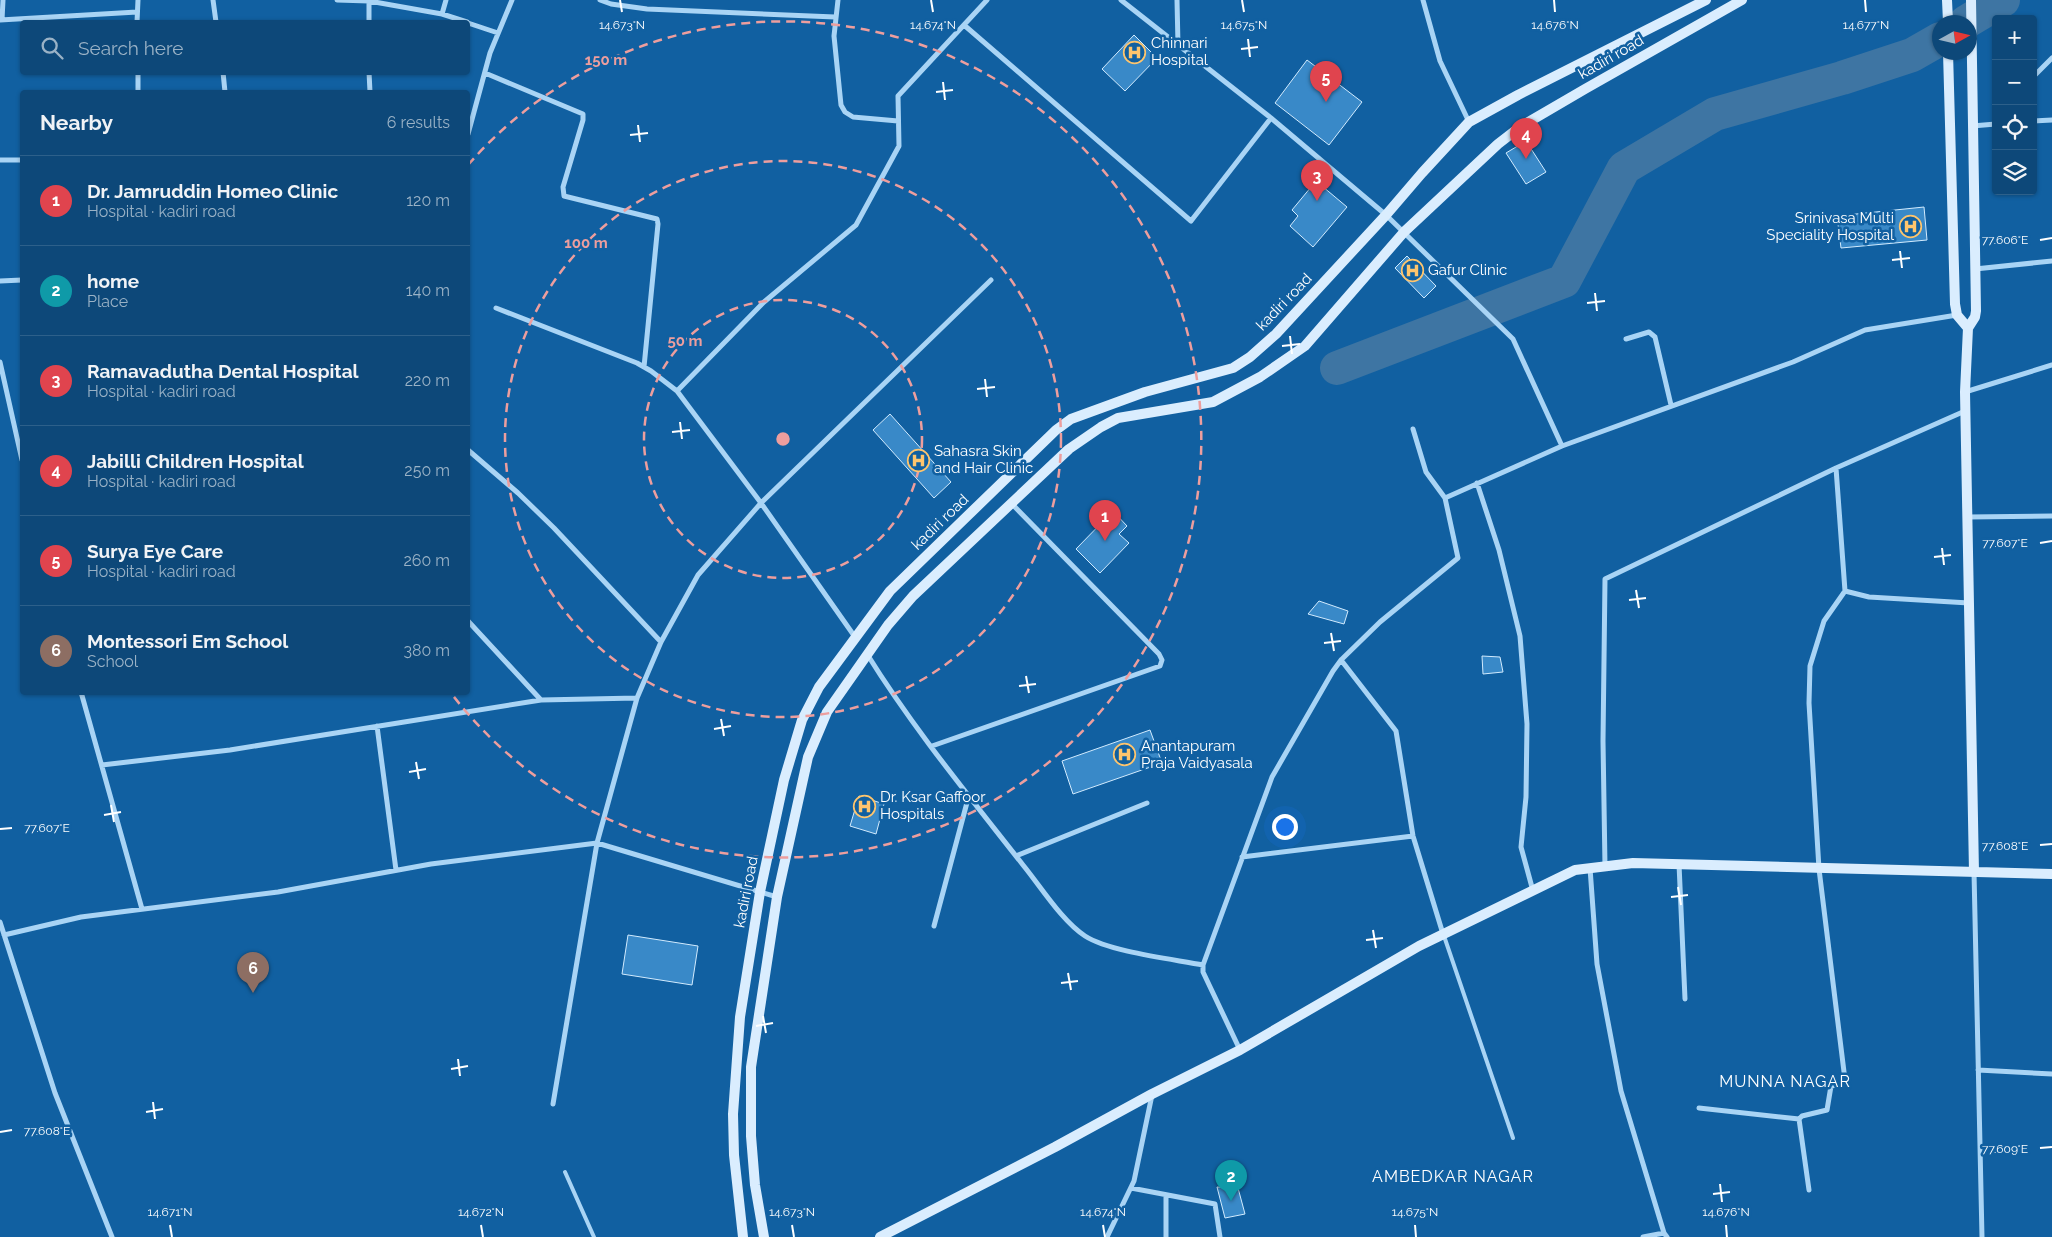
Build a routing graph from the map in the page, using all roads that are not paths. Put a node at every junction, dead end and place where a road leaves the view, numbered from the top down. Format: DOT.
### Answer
graph roads {
  1 [pos="3,0"];
  2 [pos="138,0"];
  3 [pos="213,0"];
  4 [pos="337,0"];
  5 [pos="446,0"];
  6 [pos="512,0"];
  7 [pos="600,0"];
  8 [pos="838,0"];
  9 [pos="987,0"];
  10 [pos="1121,0"];
  11 [pos="1177,0"];
  12 [pos="1423,0"];
  13 [pos="1706,0"];
  14 [pos="1742,0"];
  15 [pos="1947,0"];
  16 [pos="1971,0"];
  17 [pos="369,1"];
  18 [pos="137,12"];
  19 [pos="442,14"];
  20 [pos="1948,15"];
  21 [pos="835,17"];
  22 [pos="1,20"];
  23 [pos="137,20"];
  24 [pos="216,20"];
  25 [pos="369,20"];
  26 [pos="459,20"];
  27 [pos="470,24"];
  28 [pos="964,25"];
  29 [pos="499,30"];
  30 [pos="1178,45"];
  31 [pos="2052,58"];
  32 [pos="1948,60"];
  33 [pos="485,72"];
  34 [pos="2037,73"];
  35 [pos="138,75"];
  36 [pos="223,75"];
  37 [pos="369,75"];
  38 [pos="138,90"];
  39 [pos="225,90"];
  40 [pos="370,90"];
  41 [pos="1270,118"];
  42 [pos="2052,120"];
  43 [pos="898,121"];
  44 [pos="2037,121"];
  45 [pos="1469,122"];
  46 [pos="1992,124"];
  47 [pos="1972,126"];
  48 [pos="470,127"];
  49 [pos="0,160"];
  50 [pos="20,160"];
  51 [pos="1386,215"];
  52 [pos="1404,232"];
  53 [pos="2052,261"];
  54 [pos="1974,270"];
  55 [pos="20,280"];
  56 [pos="991,280"];
  57 [pos="0,281"];
  58 [pos="496,308"];
  59 [pos="1957,315"];
  60 [pos="1968,328"];
  61 [pos="1626,339"];
  62 [pos="0,362"];
  63 [pos="2052,365"];
  64 [pos="644,367"];
  65 [pos="677,391"];
  66 [pos="1965,392"];
  67 [pos="1671,405"];
  68 [pos="1966,411"];
  69 [pos="1413,429"];
  70 [pos="1562,446"];
  71 [pos="20,451"];
  72 [pos="470,452"];
  73 [pos="1836,468"];
  74 [pos="1477,483"];
  75 [pos="1445,498"];
  76 [pos="761,503"];
  77 [pos="1012,504"];
  78 [pos="2052,516"];
  79 [pos="1968,517"];
  80 [pos="1845,591"];
  81 [pos="1969,603"];
  82 [pos="470,623"];
  83 [pos="855,637"];
  84 [pos="661,642"];
  85 [pos="867,654"];
  86 [pos="1342,660"];
  87 [pos="82,695"];
  88 [pos="637,698"];
  89 [pos="541,700"];
  90 [pos="377,726"];
  91 [pos="932,746"];
  92 [pos="102,765"];
  93 [pos="969,795"];
  94 [pos="1147,803"];
  95 [pos="1413,836"];
  96 [pos="597,844"];
  97 [pos="1016,856"];
  98 [pos="1242,857"];
  99 [pos="1679,864"];
  100 [pos="1605,866"];
  101 [pos="1590,868"];
  102 [pos="1819,869"];
  103 [pos="396,870"];
  104 [pos="1974,872"];
  105 [pos="2052,874"];
  106 [pos="1532,891"];
  107 [pos="760,892"];
  108 [pos="777,897"];
  109 [pos="142,909"];
  110 [pos="0,922"];
  111 [pos="934,926"];
  112 [pos="1443,934"];
  113 [pos="4,935"];
  114 [pos="1203,965"];
  115 [pos="1686,999"];
  116 [pos="1240,1050"];
  117 [pos="1978,1070"];
  118 [pos="2052,1074"];
  119 [pos="1152,1094"];
  120 [pos="553,1104"];
  121 [pos="1699,1108"];
  122 [pos="1799,1119"];
  123 [pos="1513,1138"];
  124 [pos="565,1172"];
  125 [pos="1131,1188"];
  126 [pos="1809,1190"];
  127 [pos="1166,1195"];
  128 [pos="1666,1235"];
  129 [pos="112,1237"];
  130 [pos="594,1237"];
  131 [pos="743,1237"];
  132 [pos="764,1237"];
  133 [pos="880,1237"];
  134 [pos="1107,1237"];
  135 [pos="1166,1237"];
  136 [pos="1220,1237"];
  137 [pos="1644,1237"];
  138 [pos="1982,1237"];
  1 -- 22 [label="street"];
  2 -- 18 [label="street"];
  3 -- 24 [label="street"];
  4 -- 17 [label="street"];
  5 -- 19 [label="street"];
  6 -- 29 [label="street"];
  7 -- 21 [label="street"];
  8 -- 21 [label="street"];
  9 -- 28 [label="street"];
  10 -- 30 [label="street"];
  11 -- 30 [label="street"];
  12 -- 45 [label="street"];
  13 -- 45 [label="main road, kadiri road"];
  14 -- 52 [label="main road, kadiri road"];
  15 -- 20 [label="main road"];
  16 -- 47 [label="main road"];
  17 -- 19 [label="street"];
  17 -- 25 [label="street"];
  18 -- 22 [label="street"];
  18 -- 23 [label="street"];
  19 -- 26 [label="street"];
  21 -- 43 [label="street"];
  27 -- 29 [label="street"];
  28 -- 41 [label="street"];
  28 -- 43 [label="street"];
  29 -- 33 [label="street"];
  30 -- 41 [label="street"];
  31 -- 34 [label="street"];
  32 -- 59 [label="main road"];
  33 -- 48 [label="street"];
  33 -- 64 [label="street"];
  35 -- 38 [label="street"];
  36 -- 39 [label="street"];
  37 -- 40 [label="street"];
  41 -- 51 [label="street"];
  42 -- 44 [label="street"];
  43 -- 65 [label="street"];
  45 -- 51 [label="main road, kadiri road"];
  46 -- 47 [label="street"];
  47 -- 54 [label="main road"];
  49 -- 50 [label="street"];
  51 -- 52 [label="street"];
  51 -- 83 [label="main road, kadiri road"];
  52 -- 70 [label="street"];
  52 -- 77 [label="main road, kadiri road"];
  53 -- 54 [label="street"];
  54 -- 60 [label="main road"];
  55 -- 57 [label="street"];
  56 -- 76 [label="street"];
  58 -- 64 [label="street"];
  59 -- 60 [label="main road"];
  59 -- 67 [label="street"];
  60 -- 66 [label="main road"];
  61 -- 67 [label="street"];
  62 -- 71 [label="street"];
  63 -- 66 [label="street"];
  64 -- 65 [label="street"];
  65 -- 76 [label="street"];
  66 -- 68 [label="main road"];
  67 -- 70 [label="street"];
  68 -- 73 [label="street"];
  68 -- 79 [label="main road"];
  69 -- 75 [label="street"];
  70 -- 74 [label="street"];
  72 -- 84 [label="street"];
  73 -- 80 [label="street"];
  73 -- 100 [label="street"];
  74 -- 75 [label="street"];
  74 -- 106 [label="street"];
  75 -- 86 [label="street"];
  76 -- 83 [label="street"];
  76 -- 84 [label="street"];
  77 -- 85 [label="main road, kadiri road"];
  77 -- 91 [label="street"];
  78 -- 79 [label="street"];
  79 -- 81 [label="main road"];
  80 -- 81 [label="street"];
  80 -- 102 [label="street"];
  81 -- 104 [label="main road"];
  82 -- 89 [label="street"];
  83 -- 107 [label="main road, kadiri road"];
  84 -- 88 [label="street"];
  85 -- 91 [label="street"];
  85 -- 108 [label="main road, kadiri road"];
  86 -- 95 [label="street"];
  86 -- 98 [label="street"];
  87 -- 92 [label="street"];
  88 -- 89 [label="street"];
  88 -- 96 [label="street"];
  89 -- 90 [label="street"];
  90 -- 92 [label="street"];
  90 -- 103 [label="street"];
  91 -- 93 [label="street"];
  92 -- 109 [label="street"];
  93 -- 97 [label="street"];
  93 -- 111 [label="street"];
  94 -- 97 [label="street"];
  95 -- 98 [label="street"];
  95 -- 112 [label="street"];
  96 -- 103 [label="street"];
  96 -- 107 [label="street"];
  96 -- 120 [label="street"];
  97 -- 114 [label="street"];
  98 -- 114 [label="street"];
  99 -- 100 [label="main road"];
  99 -- 102 [label="main road"];
  99 -- 115 [label="street"];
  100 -- 101 [label="main road"];
  101 -- 106 [label="main road"];
  101 -- 128 [label="street"];
  102 -- 104 [label="main road"];
  102 -- 122 [label="street"];
  103 -- 109 [label="street"];
  104 -- 105 [label="main road"];
  104 -- 117 [label="street"];
  106 -- 112 [label="main road"];
  107 -- 108 [label="street"];
  107 -- 131 [label="main road, kadiri road"];
  108 -- 132 [label="main road, kadiri road"];
  109 -- 113 [label="street"];
  110 -- 113 [label="street"];
  112 -- 116 [label="main road"];
  112 -- 123 [label="lane"];
  113 -- 129 [label="street"];
  114 -- 116 [label="street"];
  116 -- 119 [label="main road"];
  117 -- 118 [label="street"];
  117 -- 138 [label="street"];
  119 -- 125 [label="street"];
  119 -- 133 [label="main road"];
  121 -- 122 [label="street"];
  122 -- 126 [label="street"];
  124 -- 130 [label="lane"];
  125 -- 127 [label="street"];
  125 -- 134 [label="street"];
  127 -- 135 [label="street"];
  127 -- 136 [label="street"];
  128 -- 137 [label="street"];
}
